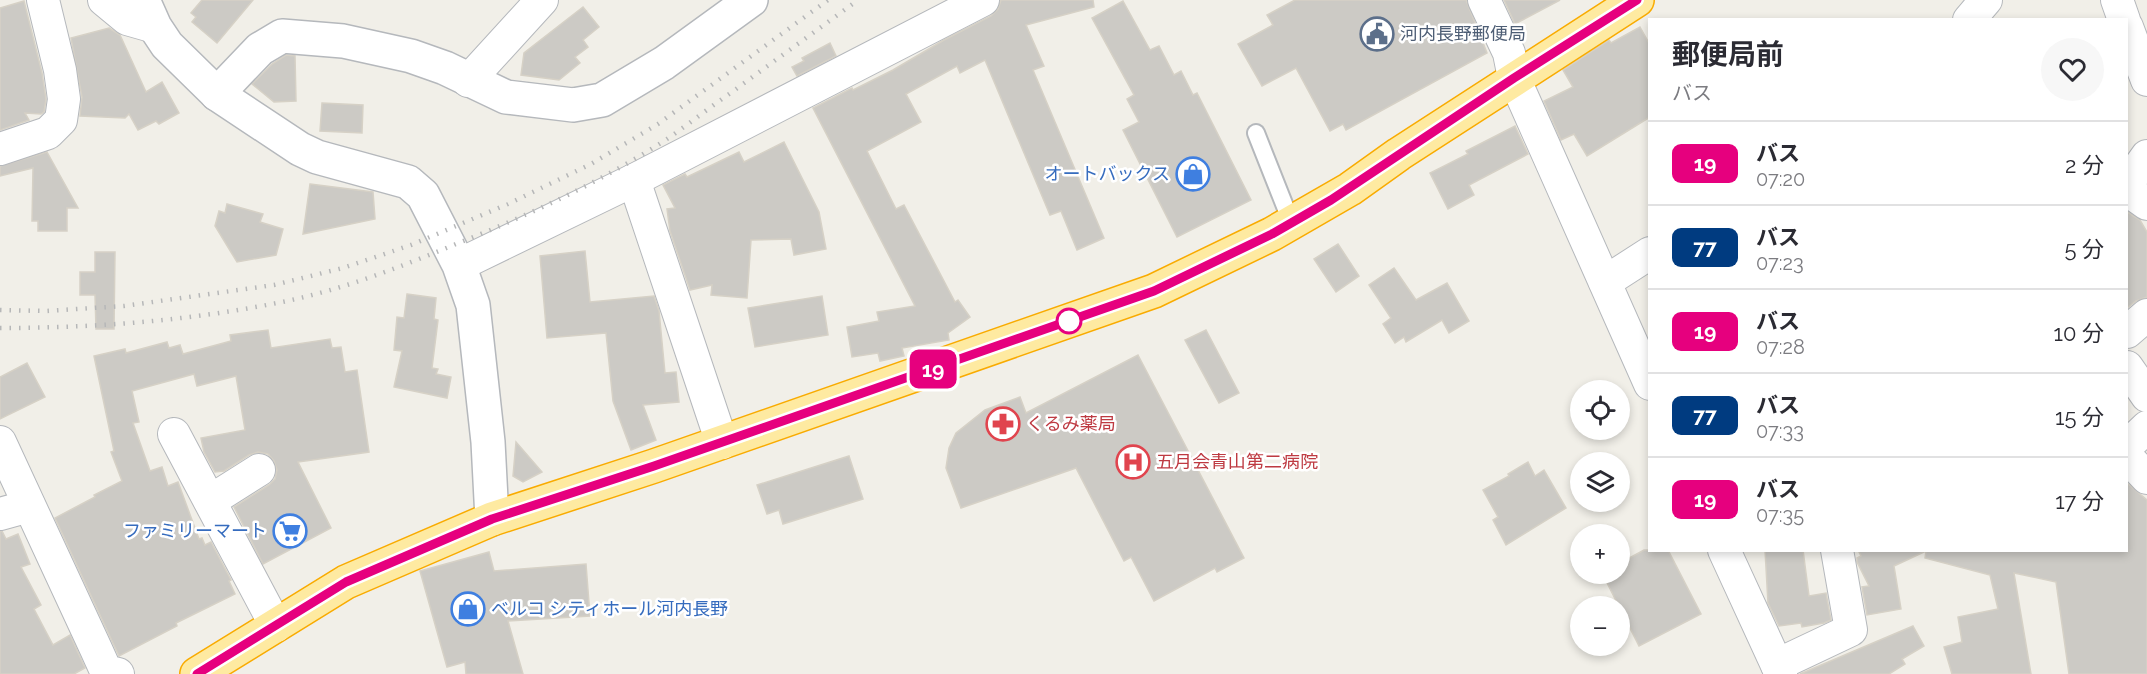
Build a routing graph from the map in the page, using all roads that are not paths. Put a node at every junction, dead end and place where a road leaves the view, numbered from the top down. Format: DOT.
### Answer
graph roads {
  1 [pos="43,0"];
  2 [pos="104,0"];
  3 [pos="542,0"];
  4 [pos="751,0"];
  5 [pos="983,0"];
  6 [pos="1484,0"];
  7 [pos="1637,0"];
  8 [pos="1986,0"];
  9 [pos="2117,0"];
  10 [pos="149,14"];
  11 [pos="1971,18"];
  12 [pos="2123,18"];
  13 [pos="2128,30"];
  14 [pos="1514,78"];
  15 [pos="2147,80"];
  16 [pos="468,81"];
  17 [pos="217,94"];
  18 [pos="1256,133"];
  19 [pos="0,149"];
  20 [pos="2147,156"];
  21 [pos="634,180"];
  22 [pos="2128,183"];
  23 [pos="2128,191"];
  24 [pos="2147,204"];
  25 [pos="1292,224"];
  26 [pos="1648,255"];
  27 [pos="459,265"];
  28 [pos="1605,282"];
  29 [pos="2147,315"];
  30 [pos="2128,331"];
  31 [pos="2128,368"];
  32 [pos="1648,379"];
  33 [pos="2147,396"];
  34 [pos="2147,427"];
  35 [pos="174,434"];
  36 [pos="0,442"];
  37 [pos="722,443"];
  38 [pos="2128,445"];
  39 [pos="2128,459"];
  40 [pos="259,470"];
  41 [pos="2147,478"];
  42 [pos="210,501"];
  43 [pos="14,510"];
  44 [pos="492,519"];
  45 [pos="1725,552"];
  46 [pos="1837,552"];
  47 [pos="276,626"];
  48 [pos="1779,670"];
  49 [pos="108,673"];
  50 [pos="197,674"];
  1 -- 19 [label="street"];
  2 -- 10 [label="street"];
  3 -- 16 [label="street"];
  4 -- 16 [label="street"];
  5 -- 21 [label="street"];
  6 -- 14 [label="street"];
  7 -- 14 [label="highway"];
  8 -- 11 [label="street"];
  9 -- 12 [label="street"];
  10 -- 17 [label="street"];
  13 -- 15 [label="street"];
  14 -- 25 [label="highway"];
  14 -- 28 [label="street"];
  16 -- 17 [label="street"];
  17 -- 27 [label="street"];
  18 -- 25 [label="lane"];
  20 -- 22 [label="street"];
  21 -- 27 [label="street"];
  21 -- 37 [label="street"];
  23 -- 24 [label="street"];
  25 -- 37 [label="highway"];
  26 -- 28 [label="street"];
  27 -- 44 [label="street"];
  28 -- 32 [label="street"];
  29 -- 30 [label="street"];
  31 -- 33 [label="street"];
  34 -- 38 [label="street"];
  35 -- 42 [label="street"];
  36 -- 43 [label="street"];
  37 -- 44 [label="highway"];
  39 -- 41 [label="street"];
  40 -- 42 [label="street"];
  42 -- 47 [label="street"];
  43 -- 49 [label="street"];
  44 -- 47 [label="highway"];
  45 -- 48 [label="street"];
  46 -- 48 [label="street"];
  47 -- 50 [label="highway"];
}
